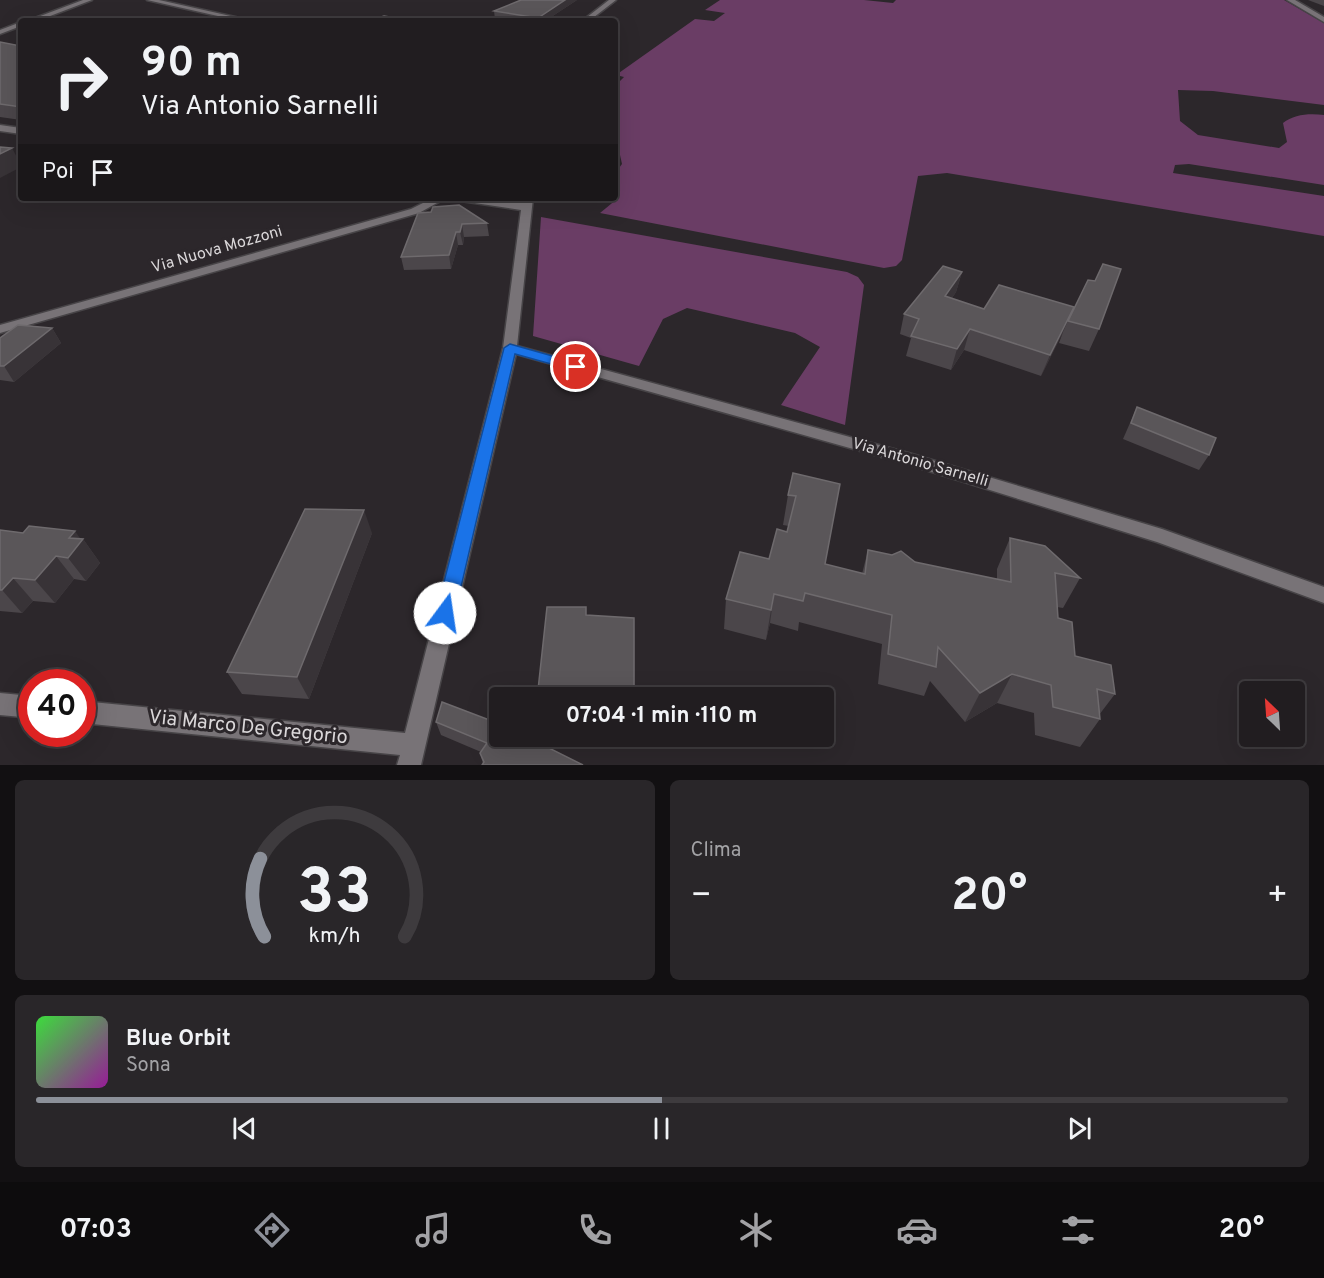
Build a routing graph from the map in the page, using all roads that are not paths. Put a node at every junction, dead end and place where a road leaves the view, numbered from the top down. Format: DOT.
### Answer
graph roads {
  1 [pos="89,0"];
  2 [pos="150,0"];
  3 [pos="613,0"];
  4 [pos="1290,0"];
  5 [pos="38,18"];
  6 [pos="236,18"];
  7 [pos="589,18"];
  8 [pos="1324,20"];
  9 [pos="18,25"];
  10 [pos="0,32"];
  11 [pos="0,128"];
  12 [pos="18,131"];
  13 [pos="435,201"];
  14 [pos="501,201"];
  15 [pos="527,203"];
  16 [pos="0,328"];
  17 [pos="510,348"];
  18 [pos="1324,595"];
  19 [pos="0,704"];
  20 [pos="18,706"];
  21 [pos="96,714"];
  22 [pos="411,755"];
  1 -- 5 [label="street"];
  2 -- 6 [label="street"];
  3 -- 7 [label="street"];
  4 -- 8 [label="street"];
  9 -- 10 [label="street"];
  11 -- 12 [label="street"];
  13 -- 16 [label="street, Via Nuova Mozzoni"];
  14 -- 15 [label="street"];
  15 -- 17 [label="street"];
  17 -- 18 [label="street, Via Antonio Sarnelli"];
  17 -- 22 [label="street"];
  19 -- 20 [label="street"];
  21 -- 22 [label="street, Via Marco De Gregorio"];
}
